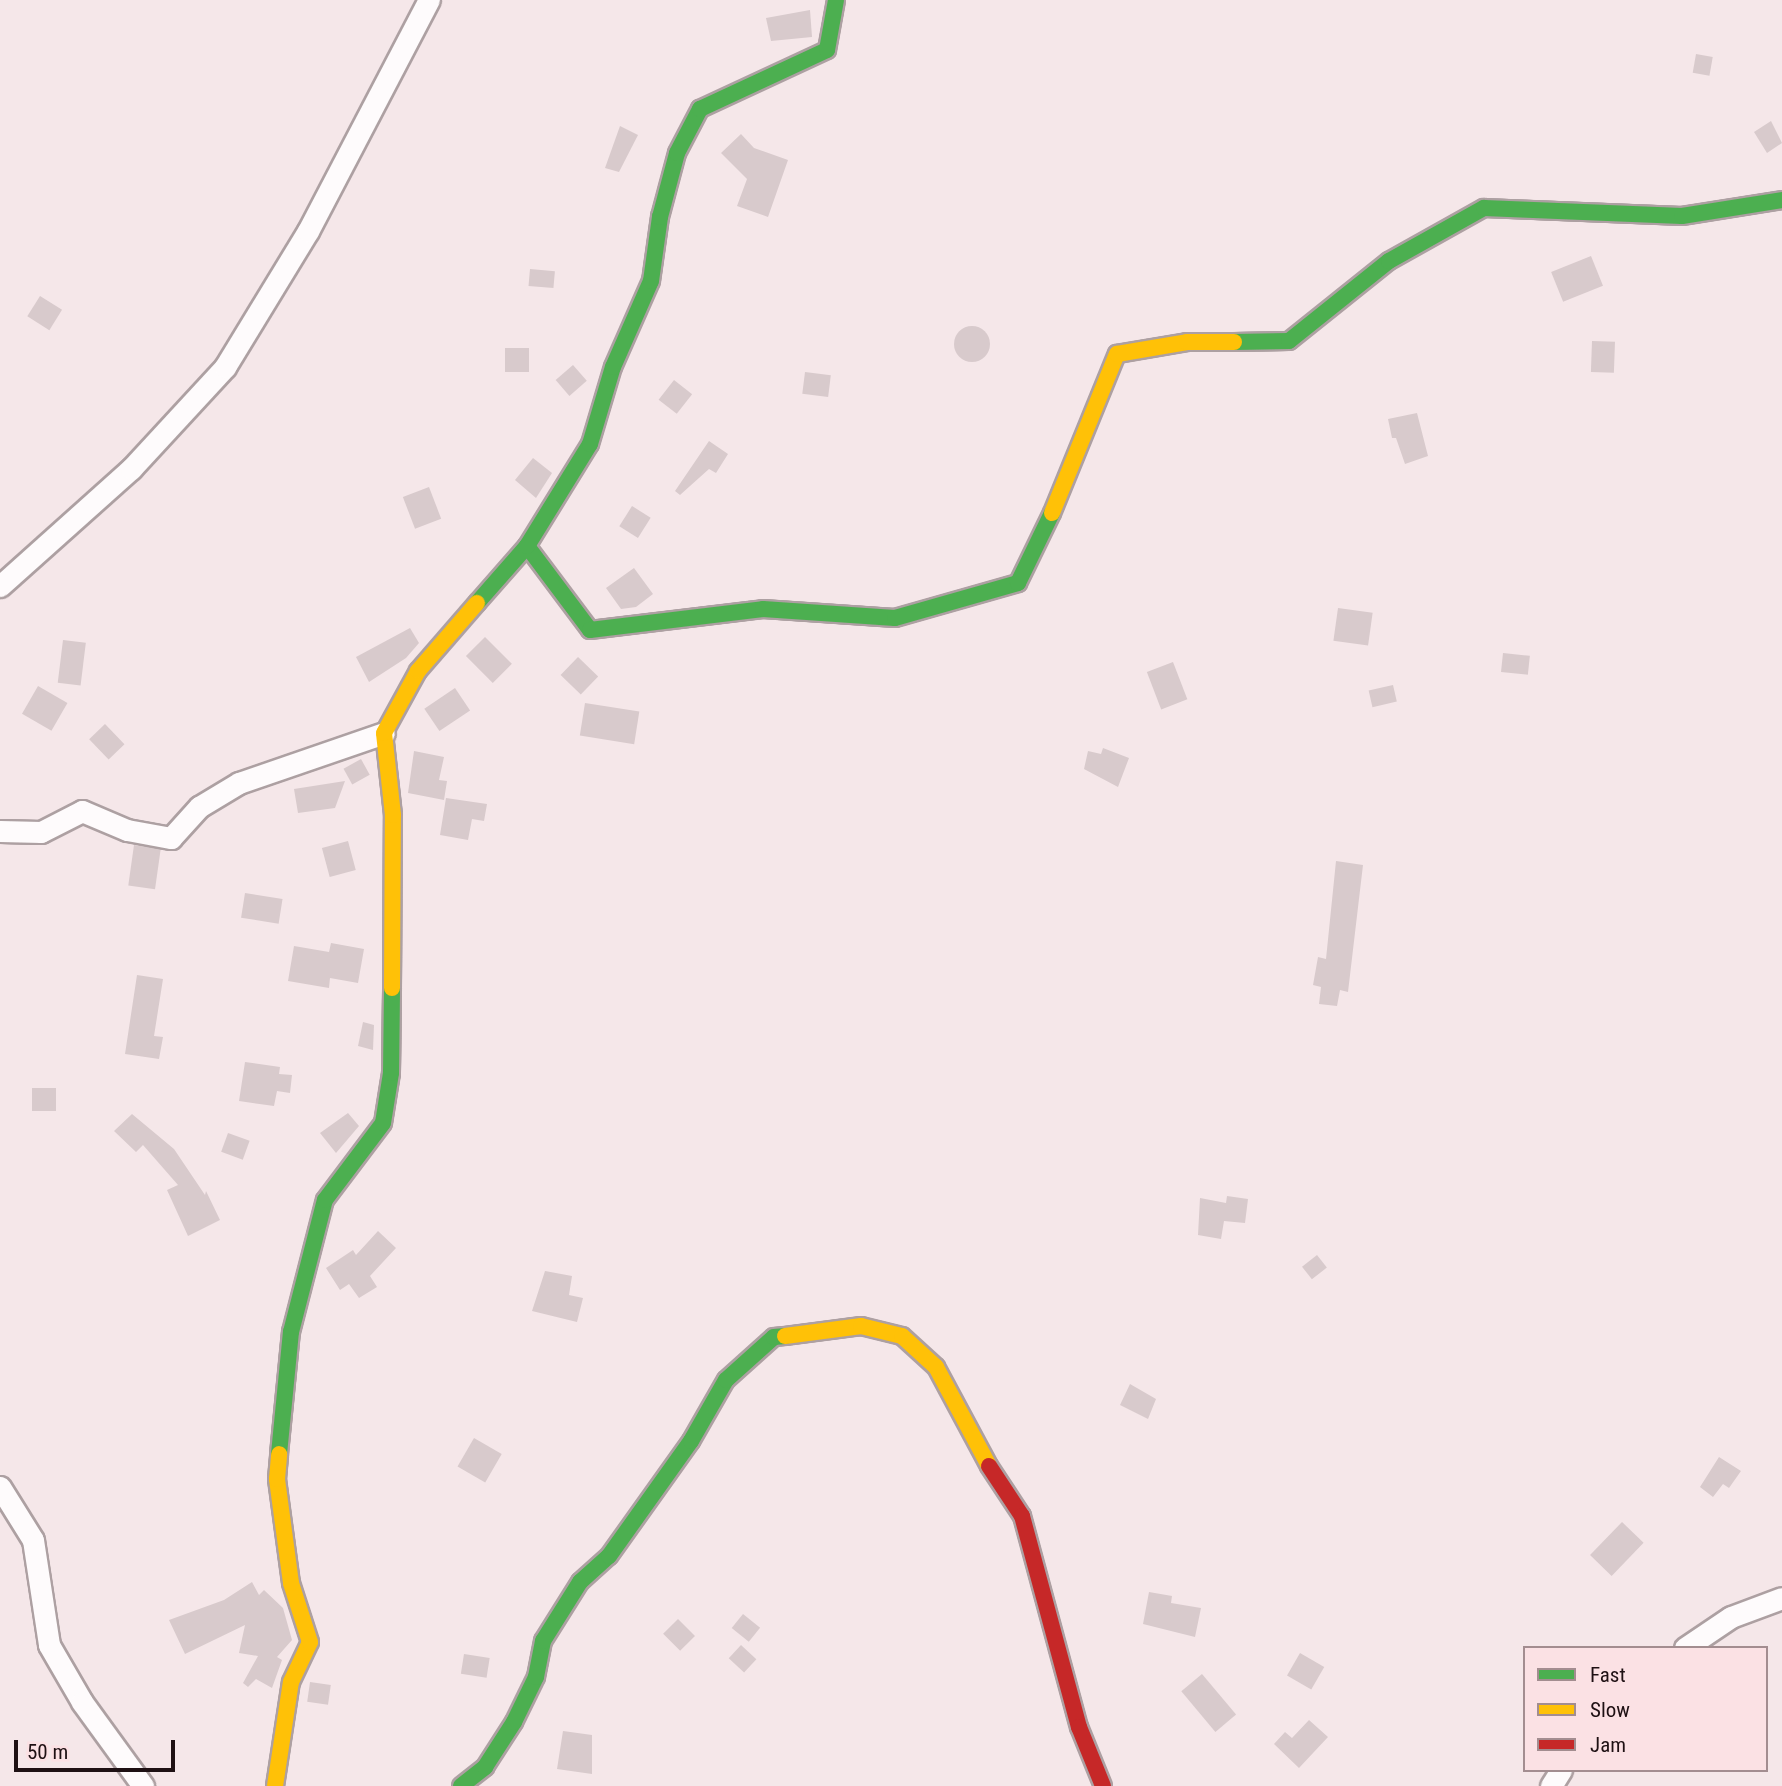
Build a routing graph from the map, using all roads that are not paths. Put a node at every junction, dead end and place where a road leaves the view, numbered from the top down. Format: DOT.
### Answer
graph roads {
  1 [pos="429,0"];
  2 [pos="836,0"];
  3 [pos="1782,200"];
  4 [pos="527,546"];
  5 [pos="0,586"];
  6 [pos="384,733"];
  7 [pos="0,831"];
  8 [pos="0,1487"];
  9 [pos="1782,1598"];
  10 [pos="1688,1646"];
  11 [pos="144,1786"];
  12 [pos="275,1786"];
  13 [pos="461,1786"];
  14 [pos="1103,1786"];
  1 -- 5 [label="street"];
  2 -- 4 [label="street"];
  3 -- 4 [label="street"];
  4 -- 6 [label="street"];
  6 -- 7 [label="street"];
  6 -- 12 [label="street"];
  8 -- 11 [label="street"];
  9 -- 10 [label="street"];
  13 -- 14 [label="street"];
}
